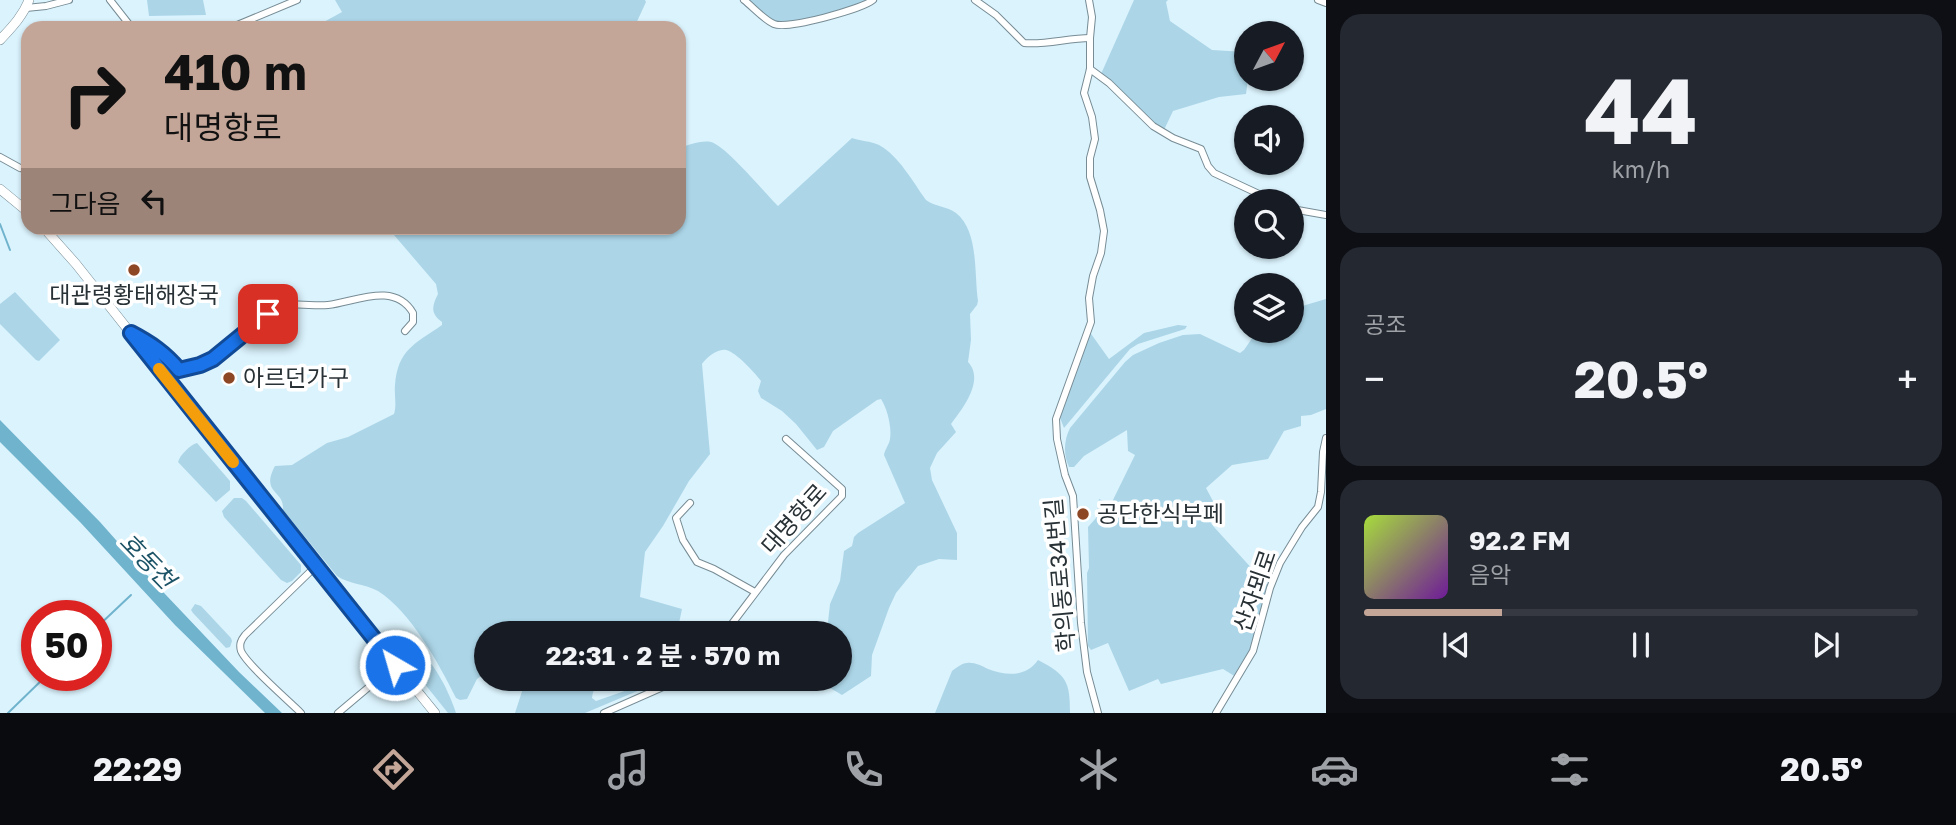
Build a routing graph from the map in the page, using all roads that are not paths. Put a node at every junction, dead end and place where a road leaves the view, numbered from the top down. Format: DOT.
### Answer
graph roads {
  1 [pos="69,0"];
  2 [pos="110,0"];
  3 [pos="297,0"];
  4 [pos="744,0"];
  5 [pos="873,0"];
  6 [pos="975,0"];
  7 [pos="1089,0"];
  8 [pos="1318,0"];
  9 [pos="1326,3"];
  10 [pos="28,4"];
  11 [pos="126,21"];
  12 [pos="247,21"];
  13 [pos="1090,38"];
  14 [pos="0,40"];
  15 [pos="1090,69"];
  16 [pos="0,157"];
  17 [pos="20,168"];
  18 [pos="0,189"];
  19 [pos="1248,189"];
  20 [pos="21,206"];
  21 [pos="1304,211"];
  22 [pos="1326,215"];
  23 [pos="50,235"];
  24 [pos="405,331"];
  25 [pos="131,333"];
  26 [pos="1326,438"];
  27 [pos="786,439"];
  28 [pos="690,503"];
  29 [pos="316,566"];
  30 [pos="755,593"];
  31 [pos="734,621"];
  32 [pos="395,665"];
  33 [pos="654,691"];
  34 [pos="301,713"];
  35 [pos="338,713"];
  36 [pos="435,713"];
  37 [pos="604,713"];
  38 [pos="1098,713"];
  39 [pos="1216,713"];
  1 -- 10 [label="street"];
  2 -- 11 [label="street"];
  3 -- 12 [label="street"];
  4 -- 5 [label="street"];
  6 -- 13 [label="street"];
  7 -- 13 [label="street, 학의동로34번길"];
  8 -- 9 [label="street"];
  10 -- 14 [label="main road"];
  13 -- 15 [label="street, 학의동로34번길"];
  15 -- 19 [label="street"];
  15 -- 38 [label="street, 학의동로34번길"];
  16 -- 17 [label="street"];
  18 -- 20 [label="main road"];
  21 -- 22 [label="street"];
  23 -- 25 [label="main road"];
  24 -- 25 [label="street"];
  25 -- 29 [label="main road"];
  26 -- 39 [label="street, 산자뫼로"];
  27 -- 30 [label="street, 대명항로"];
  28 -- 30 [label="street"];
  29 -- 32 [label="main road"];
  29 -- 34 [label="street"];
  30 -- 31 [label="street, 대명항로"];
  32 -- 35 [label="street"];
  32 -- 36 [label="main road"];
  33 -- 37 [label="street"];
}
